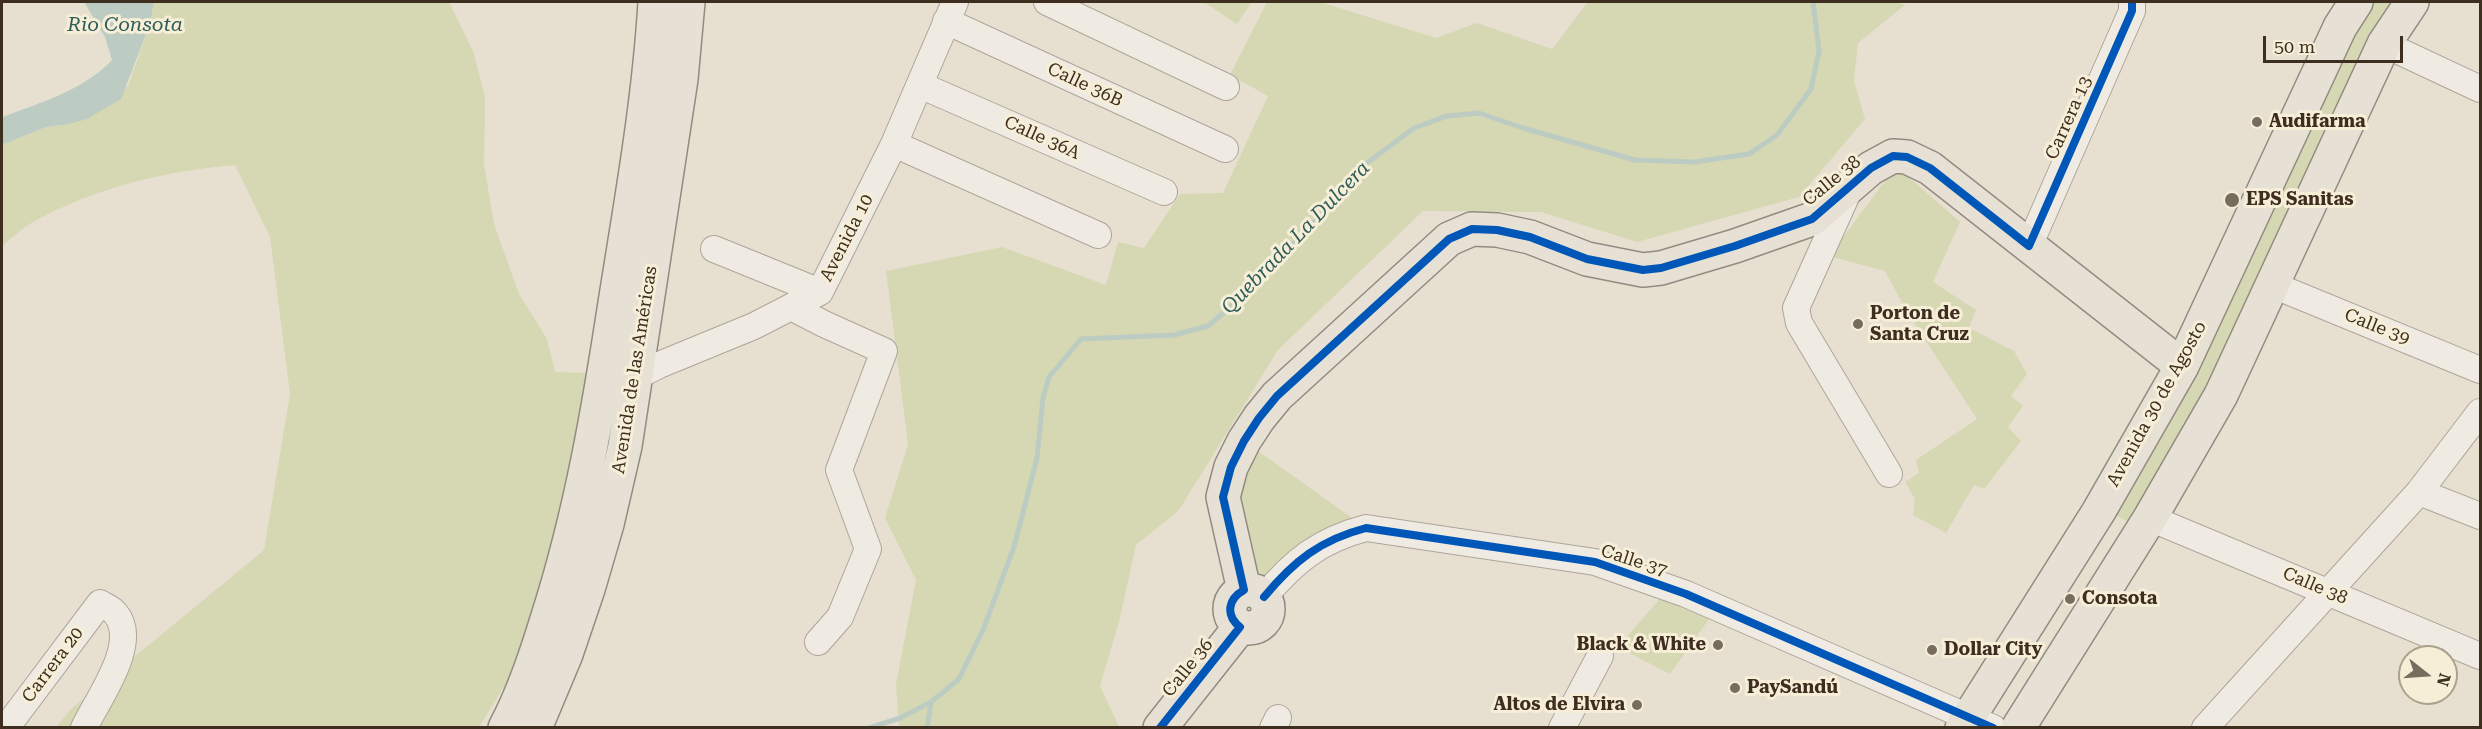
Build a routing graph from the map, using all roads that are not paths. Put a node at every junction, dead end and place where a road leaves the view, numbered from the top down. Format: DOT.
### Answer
graph roads {
  1 [pos="655,2"];
  2 [pos="688,2"];
  3 [pos="1047,2"];
  4 [pos="2132,2"];
  5 [pos="2356,2"];
  6 [pos="2412,2"];
  7 [pos="951,11"];
  8 [pos="2384,44"];
  9 [pos="920,85"];
  10 [pos="1226,87"];
  11 [pos="2481,89"];
  12 [pos="894,144"];
  13 [pos="1225,149"];
  14 [pos="1851,185"];
  15 [pos="1164,192"];
  16 [pos="1098,235"];
  17 [pos="2029,246"];
  18 [pos="714,249"];
  19 [pos="2272,285"];
  20 [pos="820,292"];
  21 [pos="793,308"];
  22 [pos="2182,366"];
  23 [pos="2481,370"];
  24 [pos="620,376"];
  25 [pos="2481,412"];
  26 [pos="1889,474"];
  27 [pos="2419,492"];
  28 [pos="2481,516"];
  29 [pos="2150,518"];
  30 [pos="2330,592"];
  31 [pos="1254,593"];
  32 [pos="1240,627"];
  33 [pos="818,642"];
  34 [pos="2481,656"];
  35 [pos="1600,657"];
  36 [pos="1974,724"];
  37 [pos="6,728"];
  38 [pos="84,728"];
  39 [pos="505,728"];
  40 [pos="536,728"];
  41 [pos="1160,728"];
  42 [pos="1562,728"];
  43 [pos="2019,728"];
  44 [pos="2205,728"];
  1 -- 24 [label="main road, Avenida de las Américas"];
  2 -- 24 [label="main road, Avenida de las Américas"];
  3 -- 10 [label="street"];
  4 -- 17 [label="street, Carrera 13"];
  5 -- 22 [label="main road, Avenida 30 de Agosto"];
  6 -- 8 [label="main road"];
  7 -- 9 [label="street, Avenida 10"];
  7 -- 13 [label="street, Calle 36B"];
  8 -- 11 [label="street"];
  8 -- 19 [label="main road"];
  9 -- 12 [label="street, Avenida 10"];
  9 -- 15 [label="street, Calle 36A"];
  12 -- 16 [label="street"];
  12 -- 20 [label="street, Avenida 10"];
  14 -- 17 [label="main road, Calle 38"];
  14 -- 26 [label="street"];
  14 -- 31 [label="main road, Calle 38"];
  17 -- 22 [label="main road, Calle 38"];
  18 -- 20 [label="street"];
  19 -- 23 [label="street, Calle 39"];
  19 -- 29 [label="main road"];
  20 -- 21 [label="street, Avenida 10"];
  21 -- 24 [label="street, Avenida 10"];
  21 -- 33 [label="street"];
  22 -- 36 [label="main road, Avenida 30 de Agosto"];
  24 -- 39 [label="main road, Avenida de las Américas"];
  24 -- 40 [label="main road, Avenida de las Américas"];
  25 -- 27 [label="street"];
  27 -- 28 [label="street"];
  27 -- 30 [label="street"];
  29 -- 30 [label="street, Calle 38"];
  29 -- 43 [label="main road"];
  30 -- 34 [label="street, Calle 38"];
  30 -- 44 [label="street"];
  31 -- 32 [label="main road, Calle 38"];
  31 -- 36 [label="street, Calle 37"];
  32 -- 41 [label="main road, Calle 36"];
  35 -- 42 [label="street"];
  37 -- 38 [label="street, Carrera 20"];
}
